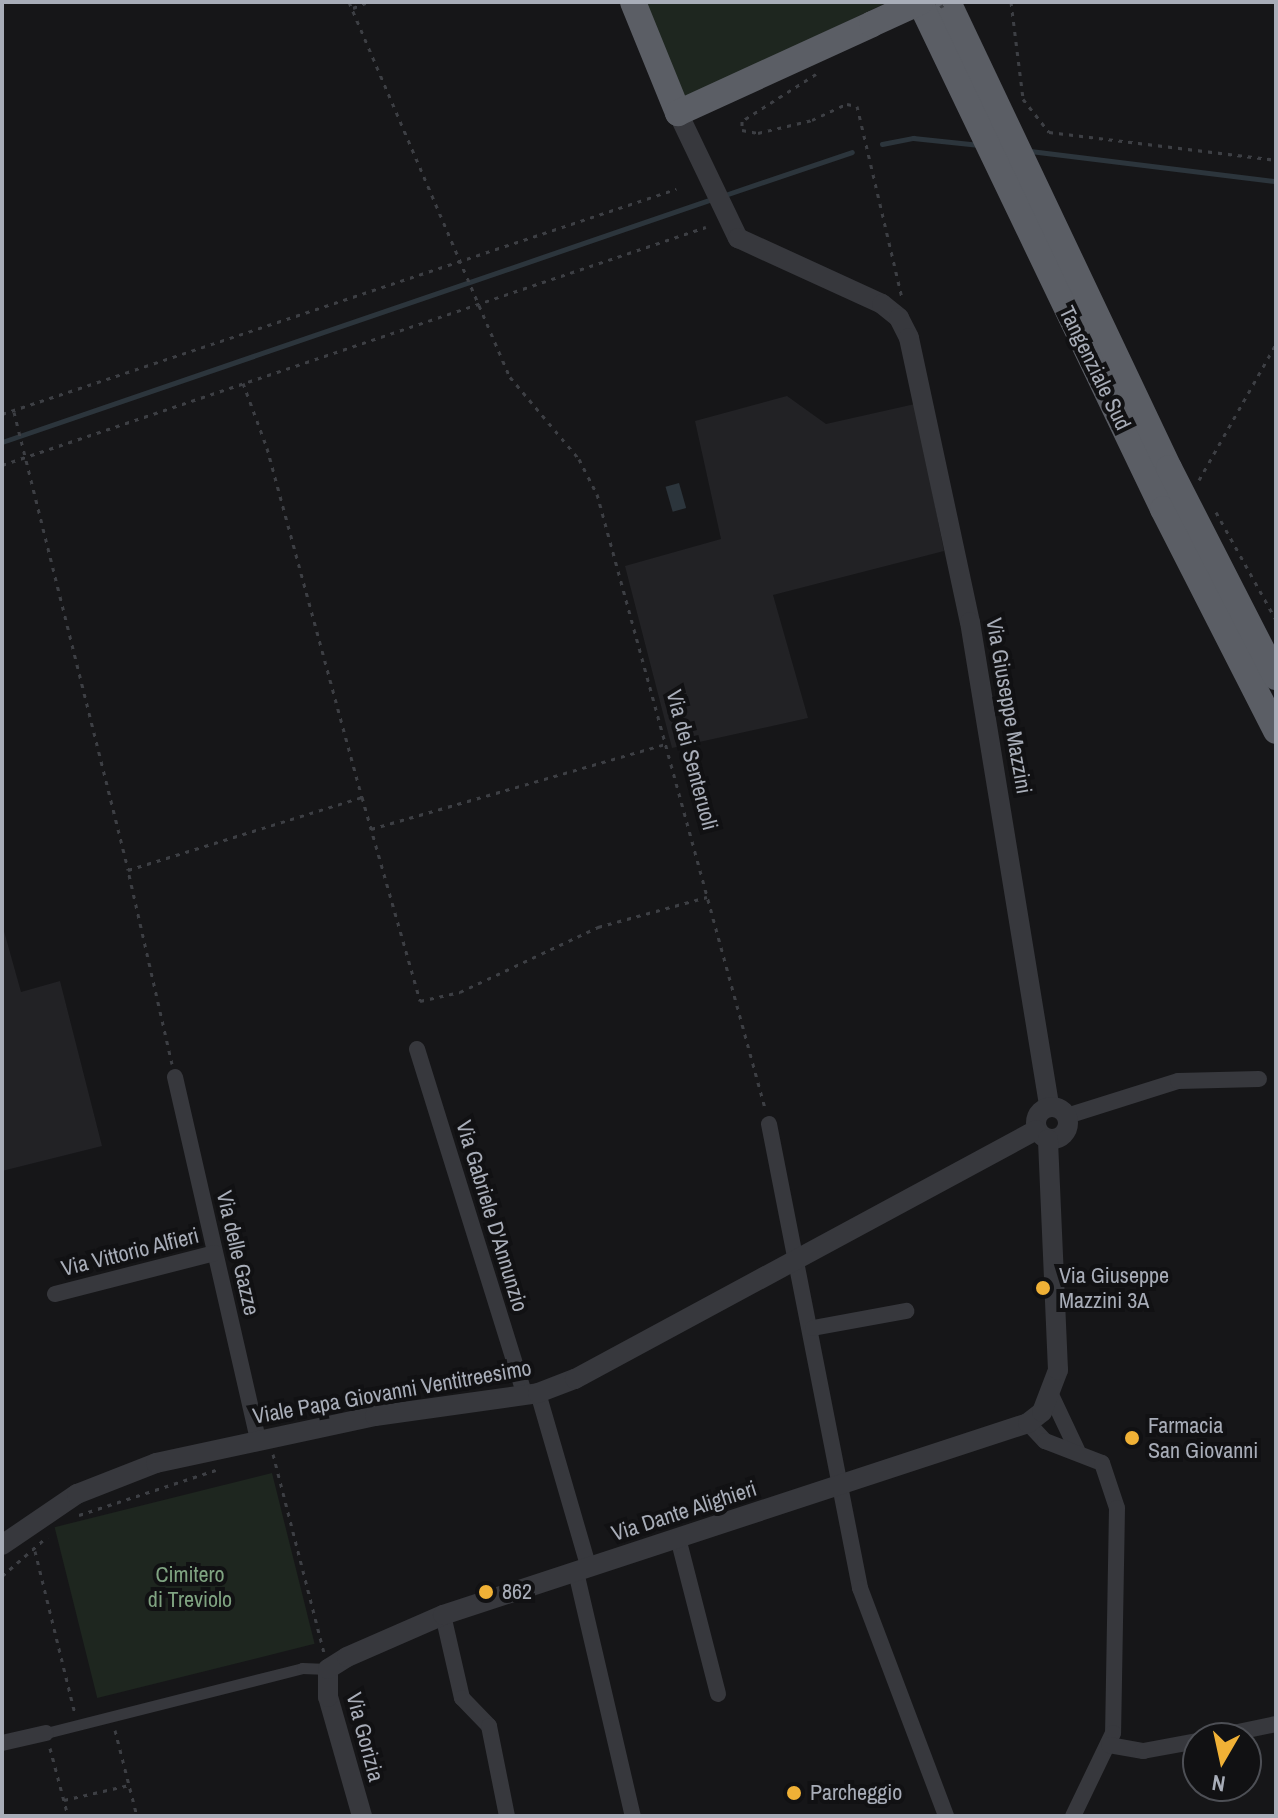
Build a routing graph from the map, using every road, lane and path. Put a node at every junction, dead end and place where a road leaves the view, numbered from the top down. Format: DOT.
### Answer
graph roads {
  1 [pos="349,2"];
  2 [pos="368,2"];
  3 [pos="633,2"];
  4 [pos="918,2"];
  5 [pos="948,2"];
  6 [pos="1011,2"];
  7 [pos="352,8"];
  8 [pos="678,113"];
  9 [pos="1276,160"];
  10 [pos="676,189"];
  11 [pos="1023,193"];
  12 [pos="706,227"];
  13 [pos="459,261"];
  14 [pos="475,304"];
  15 [pos="1276,344"];
  16 [pos="243,383"];
  17 [pos="14,410"];
  18 [pos="2,414"];
  19 [pos="27,456"];
  20 [pos="2,465"];
  21 [pos="1199,481"];
  22 [pos="1215,509"];
  23 [pos="1276,620"];
  24 [pos="1276,677"];
  25 [pos="1276,731"];
  26 [pos="665,744"];
  27 [pos="362,797"];
  28 [pos="371,829"];
  29 [pos="128,870"];
  30 [pos="707,897"];
  31 [pos="417,1049"];
  32 [pos="175,1077"];
  33 [pos="1259,1079"];
  34 [pos="1058,1112"];
  35 [pos="769,1124"];
  36 [pos="1042,1134"];
  37 [pos="215,1253"];
  38 [pos="796,1259"];
  39 [pos="55,1294"];
  40 [pos="906,1311"];
  41 [pos="813,1328"];
  42 [pos="532,1395"];
  43 [pos="1052,1397"];
  44 [pos="1028,1423"];
  45 [pos="258,1448"];
  46 [pos="1077,1450"];
  47 [pos="229,1466"];
  48 [pos="836,1486"];
  49 [pos="69,1519"];
  50 [pos="49,1535"];
  51 [pos="678,1538"];
  52 [pos="2,1545"];
  53 [pos="35,1551"];
  54 [pos="583,1570"];
  55 [pos="2,1576"];
  56 [pos="443,1615"];
  57 [pos="328,1669"];
  58 [pos="718,1694"];
  59 [pos="61,1717"];
  60 [pos="112,1718"];
  61 [pos="46,1733"];
  62 [pos="2,1743"];
  63 [pos="1182,1744"];
  64 [pos="1109,1745"];
  65 [pos="129,1785"];
  66 [pos="64,1800"];
  67 [pos="68,1816"];
  68 [pos="137,1816"];
  69 [pos="362,1816"];
  70 [pos="507,1816"];
  71 [pos="633,1816"];
  72 [pos="946,1816"];
  73 [pos="1073,1816"];
  1 -- 7 [label="path, Via dei Senteruoli"];
  2 -- 7 [label="path"];
  3 -- 8 [label="highway"];
  4 -- 8 [label="highway, bridge"];
  4 -- 11 [label="highway, Tangenziale Sud"];
  5 -- 11 [label="highway, Tangenziale Sud"];
  6 -- 9 [label="path"];
  7 -- 13 [label="path, Via dei Senteruoli"];
  8 -- 34 [label="street, Via Giuseppe Mazzini"];
  10 -- 13 [label="path"];
  11 -- 24 [label="highway, Tangenziale Sud"];
  11 -- 25 [label="highway, Tangenziale Sud"];
  12 -- 14 [label="path"];
  13 -- 14 [label="path, Via dei Senteruoli"];
  13 -- 17 [label="path"];
  14 -- 16 [label="path"];
  14 -- 26 [label="path, Via dei Senteruoli"];
  15 -- 21 [label="path"];
  16 -- 19 [label="path"];
  16 -- 27 [label="path"];
  17 -- 18 [label="path"];
  17 -- 19 [label="path"];
  19 -- 20 [label="path"];
  19 -- 29 [label="path"];
  22 -- 23 [label="path"];
  26 -- 28 [label="path"];
  26 -- 30 [label="path, Via dei Senteruoli"];
  27 -- 28 [label="path"];
  27 -- 29 [label="path"];
  28 -- 30 [label="path"];
  29 -- 32 [label="path"];
  30 -- 35 [label="path, Via dei Senteruoli"];
  31 -- 42 [label="street, Via Gabriele D'Annunzio"];
  32 -- 37 [label="street, Via delle Gazze"];
  33 -- 34 [label="street"];
  34 -- 36 [label="street"];
  34 -- 36 [label="street"];
  35 -- 38 [label="street"];
  36 -- 38 [label="street, Viale Papa Giovanni Ventitreesimo"];
  36 -- 43 [label="street"];
  37 -- 39 [label="street, Via Vittorio Alfieri"];
  37 -- 45 [label="street, Via delle Gazze"];
  38 -- 41 [label="street"];
  38 -- 42 [label="street, Viale Papa Giovanni Ventitreesimo"];
  40 -- 41 [label="street"];
  41 -- 48 [label="street"];
  42 -- 45 [label="street, Viale Papa Giovanni Ventitreesimo"];
  42 -- 54 [label="street, Via Gabriele D'Annunzio"];
  43 -- 44 [label="street, Via Dante Alighieri"];
  43 -- 46 [label="street"];
  44 -- 46 [label="street"];
  44 -- 48 [label="street, Via Dante Alighieri"];
  45 -- 52 [label="street, Viale Papa Giovanni Ventitreesimo"];
  45 -- 57 [label="path"];
  46 -- 64 [label="street"];
  47 -- 49 [label="path"];
  48 -- 51 [label="street, Via Dante Alighieri"];
  48 -- 72 [label="street"];
  50 -- 53 [label="path"];
  51 -- 54 [label="street, Via Dante Alighieri"];
  51 -- 58 [label="street"];
  53 -- 55 [label="path"];
  53 -- 59 [label="path"];
  54 -- 56 [label="street, Via Dante Alighieri"];
  54 -- 71 [label="street, Via Gabriele D'Annunzio"];
  56 -- 57 [label="street, Via Dante Alighieri"];
  56 -- 70 [label="street"];
  57 -- 60 [label="street"];
  57 -- 69 [label="street, Via Gorizia"];
  60 -- 61 [label="street"];
  60 -- 65 [label="path"];
  61 -- 62 [label="street"];
  61 -- 66 [label="path"];
  63 -- 64 [label="street"];
  64 -- 73 [label="street"];
  65 -- 66 [label="path"];
  65 -- 68 [label="path"];
  66 -- 67 [label="path"];
}
